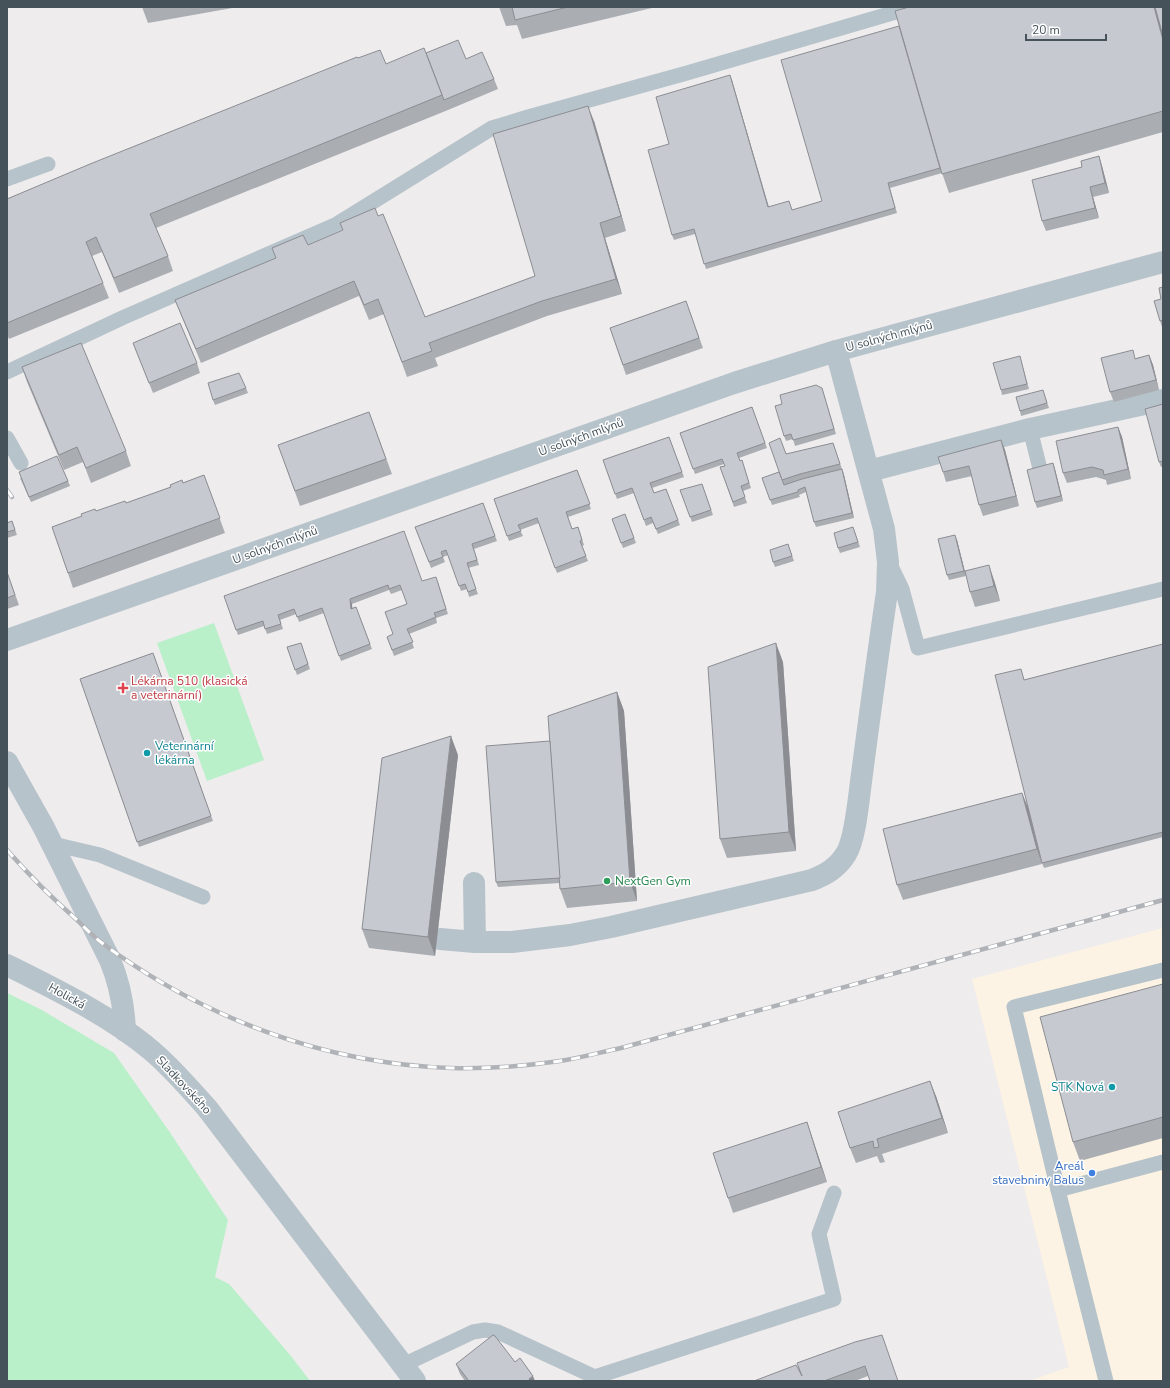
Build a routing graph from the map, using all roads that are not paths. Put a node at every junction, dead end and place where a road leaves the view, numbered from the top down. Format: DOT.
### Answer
graph roads {
  1 [pos="913,7"];
  2 [pos="48,164"];
  3 [pos="7,179"];
  4 [pos="1163,262"];
  5 [pos="836,351"];
  6 [pos="7,372"];
  7 [pos="1163,400"];
  8 [pos="1030,429"];
  9 [pos="7,438"];
  10 [pos="21,463"];
  11 [pos="1040,469"];
  12 [pos="868,471"];
  13 [pos="888,562"];
  14 [pos="1163,589"];
  15 [pos="7,640"];
  16 [pos="7,762"];
  17 [pos="53,844"];
  18 [pos="474,883"];
  19 [pos="203,897"];
  20 [pos="440,939"];
  21 [pos="475,942"];
  22 [pos="7,965"];
  23 [pos="1163,970"];
  24 [pos="125,1031"];
  25 [pos="1163,1162"];
  26 [pos="1058,1190"];
  27 [pos="834,1193"];
  28 [pos="409,1373"];
  29 [pos="1106,1381"];
  1 -- 6 [label="lane"];
  2 -- 3 [label="lane"];
  4 -- 5 [label="street, U solných mlýnů"];
  5 -- 12 [label="street"];
  5 -- 15 [label="street, U solných mlýnů"];
  7 -- 8 [label="street"];
  8 -- 11 [label="lane"];
  8 -- 12 [label="street"];
  9 -- 10 [label="lane"];
  12 -- 13 [label="street"];
  13 -- 14 [label="lane"];
  13 -- 21 [label="street"];
  16 -- 17 [label="street"];
  17 -- 19 [label="lane"];
  17 -- 24 [label="street"];
  18 -- 21 [label="street"];
  20 -- 21 [label="street"];
  22 -- 24 [label="street, Holická"];
  23 -- 26 [label="lane"];
  24 -- 28 [label="street, Sladkovského"];
  25 -- 26 [label="lane"];
  26 -- 29 [label="lane"];
  27 -- 28 [label="lane"];
}
